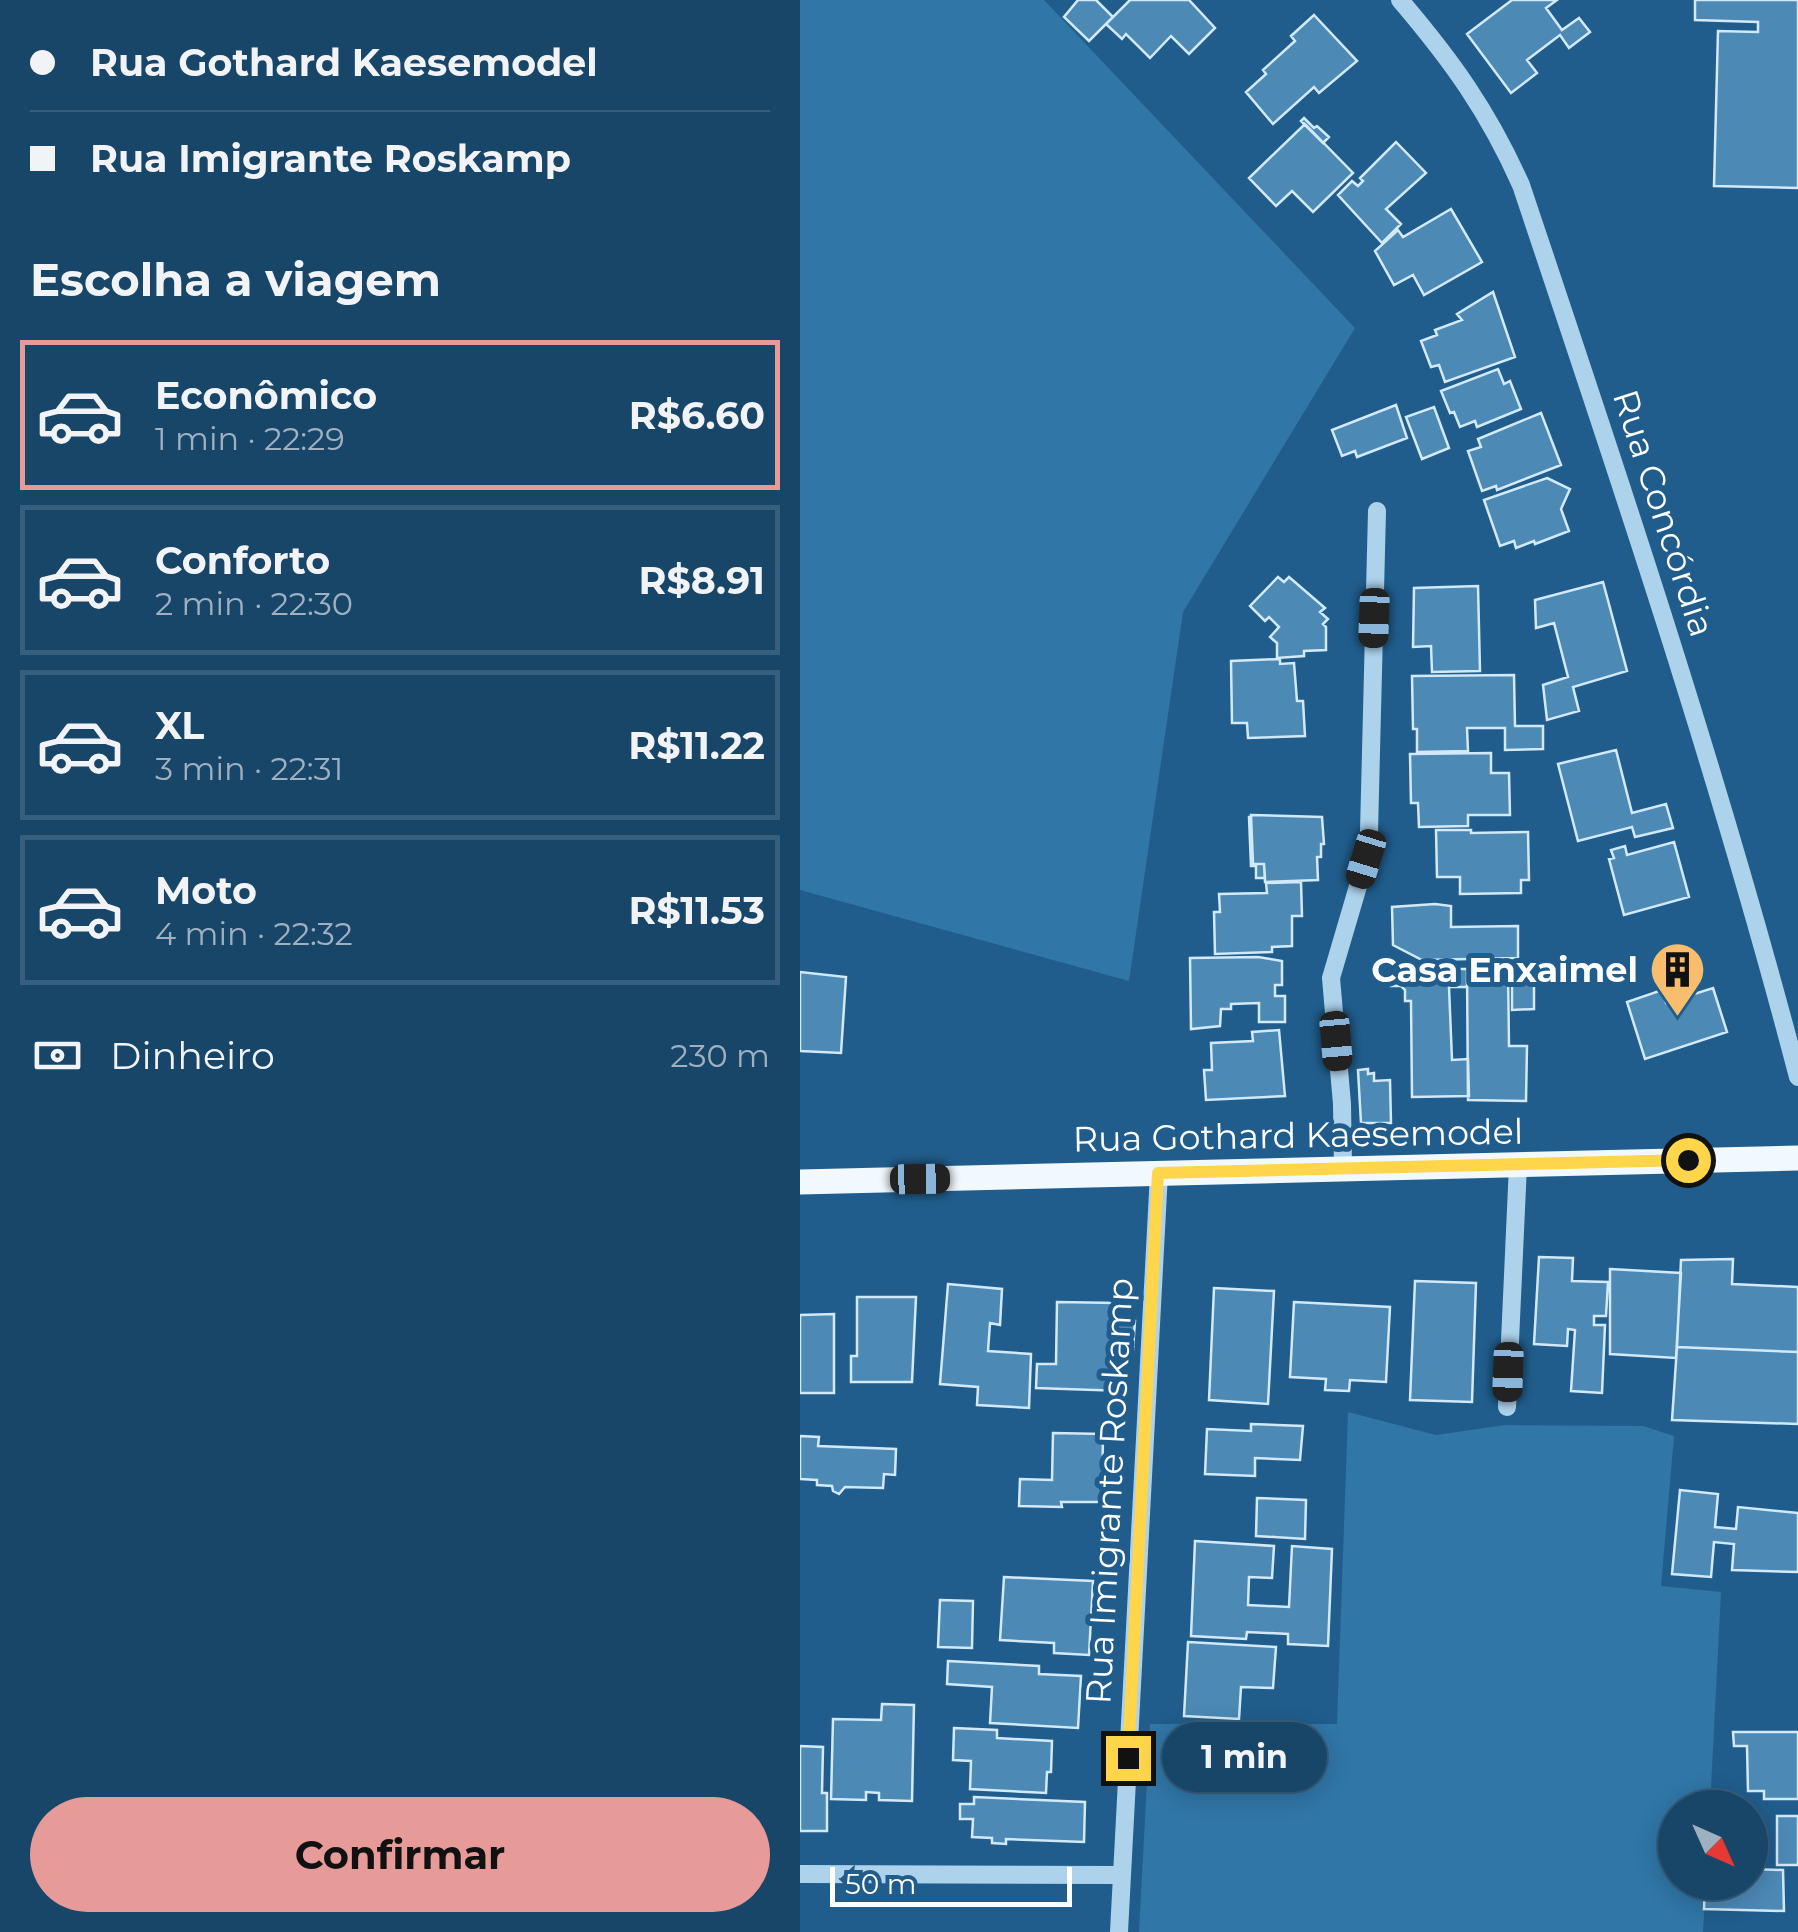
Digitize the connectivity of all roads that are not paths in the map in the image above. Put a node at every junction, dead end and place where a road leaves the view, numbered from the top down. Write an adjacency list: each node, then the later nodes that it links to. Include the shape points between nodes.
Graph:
1 (1400, 0): 3 (street, Rua Concórdia, via 1472,90 1521,184 1649,565)
2 (1377, 511): 6 (street, via 1369,832 1331,978)
3 (1798, 1077)
4 (1798, 1158): 5 (main road, Rua Gothard Kaesemodel)
5 (1518, 1165): 6 (main road, Rua Gothard Kaesemodel); 9 (street)
6 (1343, 1169): 7 (main road, Rua Gothard Kaesemodel)
7 (1158, 1173): 8 (main road, Rua Gothard Kaesemodel); 11 (street, Rua Imigrante Roskamp)
8 (800, 1182)
9 (1507, 1407)
10 (800, 1874): 11 (street)
11 (1122, 1875): 12 (street, Rua Imigrante Roskamp)
12 (1118, 1932)

